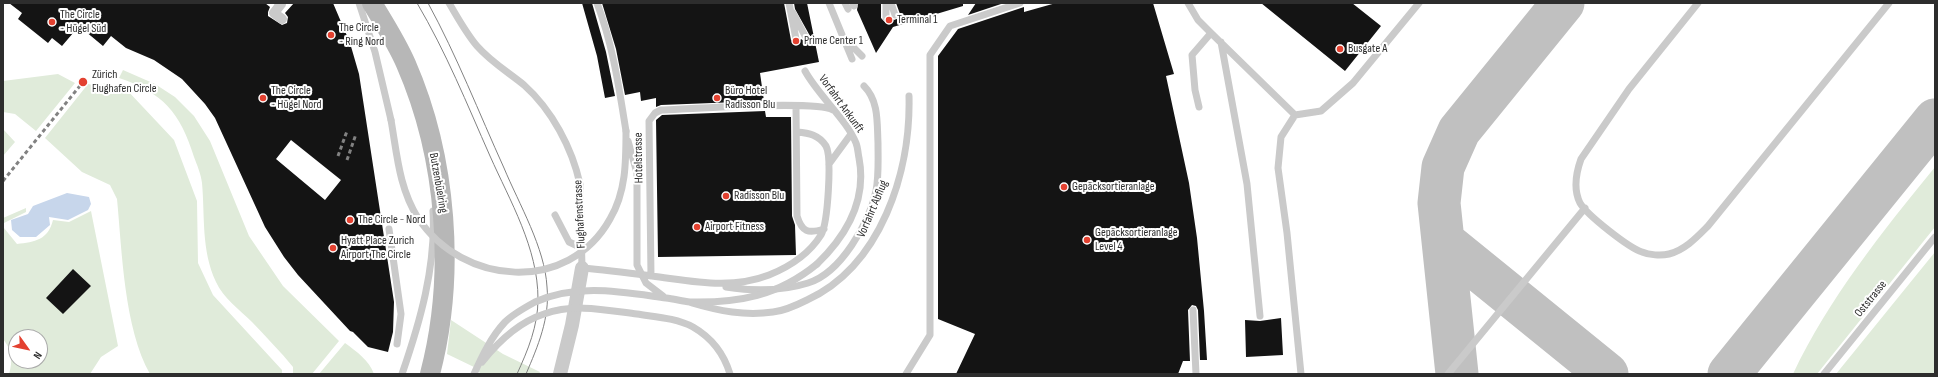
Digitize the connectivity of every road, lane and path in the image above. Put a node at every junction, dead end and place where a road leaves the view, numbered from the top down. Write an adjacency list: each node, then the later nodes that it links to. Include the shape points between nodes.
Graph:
1 (279, 3): 17 (street, via 281,4 274,13)
2 (359, 3): 33 (lane, bridge, via 391,120 402,186 419,219 440,243 459,256 485,268 529,272 559,265 577,255 596,239 610,220 620,198 625,172)
3 (372, 3): 32 (main road, Butzenbüelring, via 406,64)
4 (449, 3): 44 (lane, Flughafenstrasse, via 477,46 525,86 543,106 557,128 577,171 580,184)
5 (598, 3): 33 (lane, via 621,95)
6 (829, 3): 21 (lane)
7 (886, 3): 16 (lane)
8 (891, 3): 15 (lane)
9 (1020, 3): 59 (lane, via 950,26 930,55 930,335)
10 (1188, 3): 18 (lane, via 1198,20)
11 (1419, 3): 31 (lane, via 1353,83 1321,111)
12 (1698, 3): 39 (lane, via 1629,89 1582,159 1575,181)
13 (1889, 3): 39 (lane, via 1708,226 1683,248 1668,254 1642,252 1630,247)
14 (789, 4): 19 (lane); 20 (lane)
15 (895, 15)
16 (886, 18)
17 (282, 19)
18 (1211, 33): 22 (lane); 29 (lane, via 1192,55)
19 (805, 36)
20 (796, 39)
21 (845, 39): 23 (lane); 24 (lane)
22 (1221, 42): 31 (lane); 52 (lane, via 1247,184)
23 (862, 56)
24 (852, 59)
25 (805, 71): 30 (lane, Vorfahrt Ankunft)
26 (864, 86): 47 (lane, via 873,98 876,110 878,177 868,216 847,252 828,272 808,283 752,290)
27 (909, 96): 49 (lane, Vorfahrt Abflug, bridge, via 906,139 896,186 878,231 850,271 813,298 774,312 728,312)
28 (796, 106): 30 (lane, Hotelstrasse, via 824,106); 34 (lane); 46 (lane, Hotelstrasse, via 661,110 651,117)
29 (1199, 107)
30 (833, 110): 35 (lane, Vorfahrt Ankunft)
31 (1295, 115): 61 (lane, via 1281,137 1278,168)
32 (427, 127): 37 (lane); 50 (main road, Butzenbüelring, via 440,184 443,213)
33 (626, 131): 48 (lane, bridge, via 637,173 637,265 646,283)
34 (797, 132): 36 (lane, via 815,136 823,142 829,153); 42 (lane, via 798,221 806,231)
35 (851, 134): 36 (lane); 49 (lane, Vorfahrt Ankunft, bridge, via 856,144 862,175 858,200 842,235 817,264 792,282 760,296 736,301)
36 (829, 164): 42 (lane, via 828,211)
37 (432, 189)
38 (433, 202): 50 (lane, via 432,251 428,281)
39 (1584, 208): 62 (lane)
40 (555, 215): 44 (lane, via 569,242)
41 (389, 229): 53 (lane, via 401,314)
42 (824, 229): 47 (lane, via 802,256 781,269 744,282)
43 (1935, 237): 63 (lane, Oststrasse)
44 (582, 248): 45 (lane, Flughafenstrasse)
45 (582, 268): 46 (lane); 57 (street, Flughafenstrasse)
46 (651, 276): 47 (lane)
47 (708, 284)
48 (671, 299): 49 (lane, bridge); 56 (lane, bridge, via 593,290 563,293 542,299 504,322 488,344)
49 (688, 302)
50 (436, 304): 54 (main road, Butzenbüelring); 55 (lane, via 412,342)
51 (1193, 310): 60 (lane)
52 (1260, 316)
53 (397, 344)
54 (433, 364)
55 (402, 374)
56 (473, 374): 58 (lane, bridge, via 496,347 527,321 554,310 579,308 666,318 683,323 701,332 712,342 722,355)
57 (560, 374)
58 (730, 374)
59 (906, 374)
60 (1196, 374)
61 (1301, 374)
62 (1448, 374)
63 (1824, 374)

